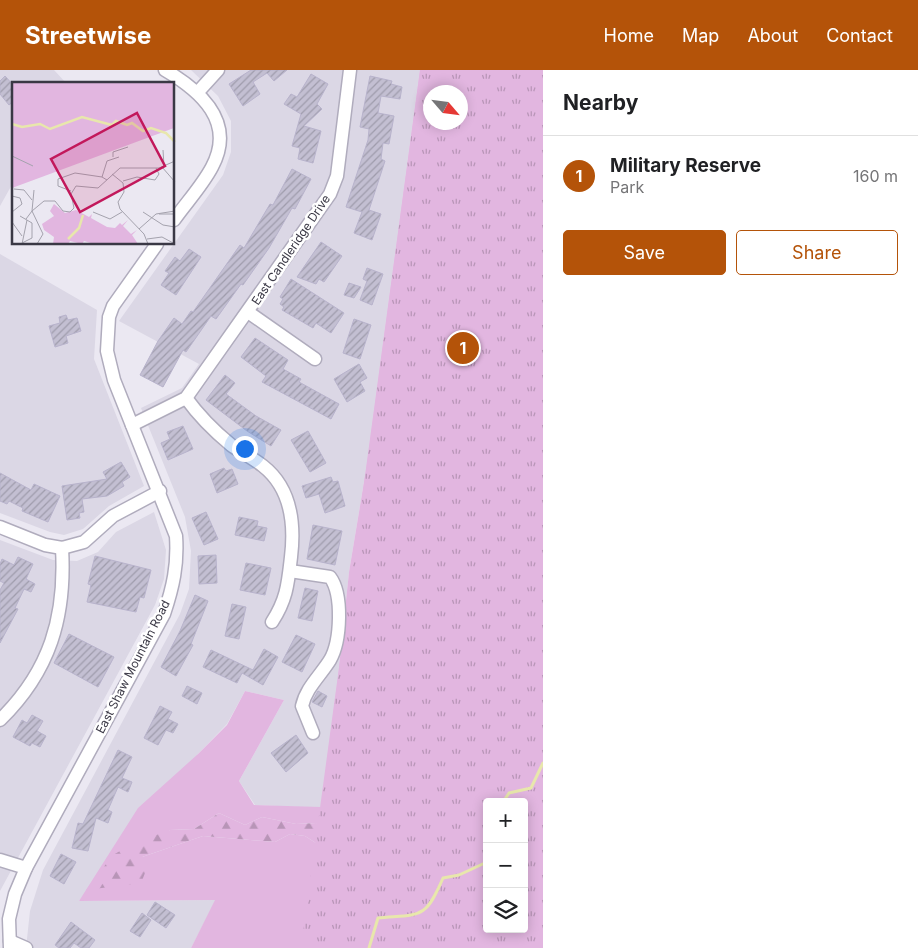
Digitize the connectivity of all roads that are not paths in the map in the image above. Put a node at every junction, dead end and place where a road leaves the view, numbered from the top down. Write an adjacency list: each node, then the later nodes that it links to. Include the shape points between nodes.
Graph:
1 (165, 70): 4 (street)
2 (218, 70): 4 (street)
3 (350, 70): 7 (street, East Candleridge Drive, via 337,176 330,194)
4 (198, 92): 5 (street, via 210,106 219,125 219,148 212,167)
5 (175, 219)
6 (156, 245): 10 (street, East Shaw Mountain Road, via 112,306 108,317 107,350 114,380)
7 (248, 312): 8 (street, East Candleridge Drive); 9 (street, East Candleridge Drive)
8 (315, 359)
9 (186, 398): 10 (street, East Candleridge Drive); 14 (street, via 199,416 264,467 283,491 294,527)
10 (132, 425): 11 (street, East Shaw Mountain Road)
11 (160, 491): 13 (street, via 114,516 84,542); 19 (street, East Shaw Mountain Road, via 176,536 178,559 175,583 167,606)
12 (0, 527): 13 (street, via 45,545)
13 (62, 548): 16 (street, via 62,600 47,654 28,689)
14 (290, 571): 15 (street, via 285,600); 17 (street, via 330,577 338,592 335,649 308,690 302,706)
15 (272, 622)
16 (0, 720)
17 (313, 733)
18 (0, 860): 19 (street)
19 (26, 868): 20 (street, East Shaw Mountain Road)
20 (5, 920): 21 (street, East Shaw Mountain Road)
21 (10, 945): 22 (street)
22 (26, 948)

